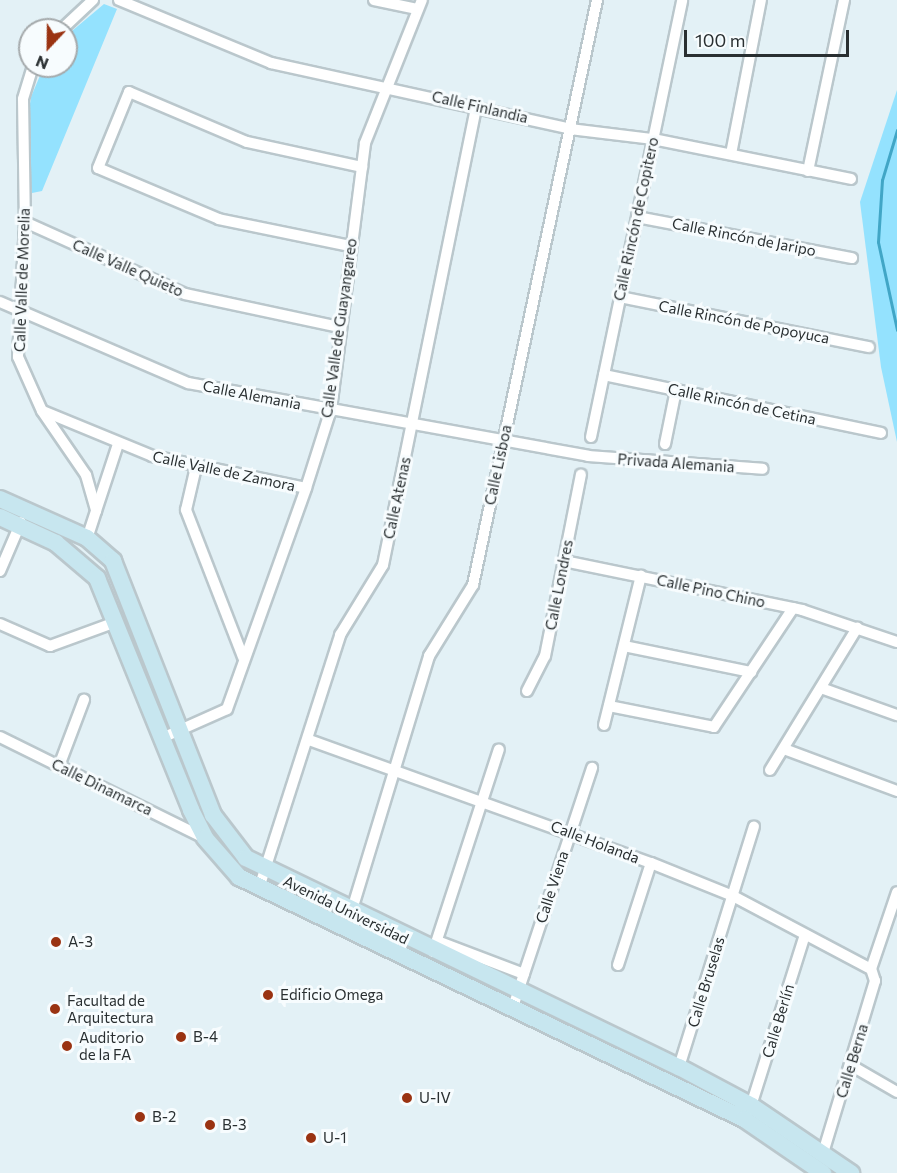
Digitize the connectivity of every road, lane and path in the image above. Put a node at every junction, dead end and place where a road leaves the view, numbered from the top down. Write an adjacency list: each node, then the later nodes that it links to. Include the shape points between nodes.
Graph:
1 (93, 0): 9 (street)
2 (118, 0): 11 (street, Calle Finlandia, via 271,63)
3 (374, 0): 8 (street)
4 (597, 0): 13 (street, Calle Lisboa)
5 (682, 0): 14 (street, Calle Rincón de Copitero)
6 (762, 0): 15 (street)
7 (844, 0): 17 (street)
8 (419, 5): 11 (street, Calle Valle de Guayangareo)
9 (74, 18)
10 (29, 78): 20 (street, Calle Valle de Morelia, via 22,99)
11 (387, 86): 12 (street, Calle Finlandia); 16 (street, Calle Valle de Guayangareo)
12 (476, 106): 13 (street, Calle Finlandia); 32 (street, Calle Atenas)
13 (570, 129): 14 (street, Calle Finlandia); 35 (street, Calle Lisboa)
14 (653, 139): 15 (street, Calle Finlandia); 19 (street, Calle Rincón de Copitero)
15 (731, 154): 17 (street, Calle Finlandia)
16 (362, 167): 21 (street, Calle Valle de Guayangareo); 21 (street, via 247,142 129,92 98,168 219,219)
17 (808, 171): 18 (street, Calle Finlandia)
18 (851, 179)
19 (637, 217): 22 (street, Calle Rincón de Jaripo); 23 (street, Calle Rincón de Copitero)
20 (25, 222): 25 (street, Calle Valle de Morelia); 26 (street, Calle Valle Quieto, via 185,294)
21 (350, 246): 26 (street, Calle Valle de Guayangareo)
22 (852, 258)
23 (620, 297): 27 (street, Calle Rincón de Popoyuca); 28 (street, Calle Rincón de Copitero)
24 (0, 302): 25 (street, Calle Alemania)
25 (19, 310): 30 (street, Calle Alemania, via 189,383); 31 (street, Calle Valle de Morelia, via 18,357)
26 (339, 327): 30 (street, Calle Valle de Guayangareo)
27 (869, 347)
28 (604, 375): 29 (street, Calle Rincón de Cetina); 34 (street, Calle Rincón de Copitero)
29 (676, 390): 33 (street, Calle Rincón de Cetina); 37 (street)
30 (331, 410): 32 (street, Calle Alemania); 42 (street, Calle Valle de Guayangareo)
31 (42, 411): 36 (street, Calle Valle de Zamora); 44 (street, Calle Valle de Morelia, via 86,475)
32 (412, 428): 35 (street, Calle Alemania); 68 (street, Calle Atenas, via 383,565 340,635)
33 (881, 433)
34 (591, 437)
35 (503, 442): 38 (street, Calle Alemania); 73 (street, Calle Lisboa, via 473,585 429,656)
36 (118, 444): 39 (street, Calle Valle de Zamora); 44 (street)
37 (665, 444)
38 (588, 456): 40 (street, Privada Alemania)
39 (196, 467): 42 (street, Calle Valle de Zamora); 57 (street, via 186,510)
40 (763, 469)
41 (581, 475): 48 (street, Calle Londres)
42 (306, 488): 57 (street, Calle Valle de Guayangareo)
43 (0, 499): 46 (street, Avenida Universidad)
44 (96, 511): 47 (street)
45 (0, 517): 46 (street, Avenida Universidad)
46 (23, 518): 47 (street, Avenida Universidad); 49 (street); 52 (street, Avenida Universidad, via 81,560 97,578)
47 (87, 538): 65 (street, Avenida Universidad, via 113,561)
48 (564, 561): 50 (street, Calle Pino Chino); 60 (street, Calle Londres, via 545,656)
49 (0, 571)
50 (641, 576): 51 (street, Calle Pino Chino); 56 (street)
51 (793, 608): 54 (street, Calle Pino Chino); 58 (street)
52 (116, 622): 53 (street, via 50,646); 67 (street, Avenida Universidad)
53 (0, 624)
54 (857, 628): 55 (street, Calle Pino Chino); 59 (street)
55 (897, 642)
56 (624, 646): 58 (street); 62 (street)
57 (243, 657): 65 (street, Calle Valle de Guayangareo, via 227,709)
58 (751, 672): 62 (street, via 714,728)
59 (821, 688): 63 (street); 70 (street)
60 (527, 691)
61 (84, 700): 71 (street)
62 (609, 706): 64 (street)
63 (897, 715)
64 (604, 725)
65 (182, 730): 67 (street, Calle Valle de Guayangareo); 81 (street, Avenida Universidad, via 228,840)
66 (0, 737): 71 (street, Calle Dinamarca)
67 (162, 738): 79 (street, Avenida Universidad)
68 (309, 740): 73 (street, Calle Holanda); 81 (street, Calle Atenas)
69 (499, 749): 76 (street)
70 (784, 749): 74 (street); 75 (street)
71 (59, 766): 79 (street, Calle Dinamarca)
72 (592, 768): 78 (street, Calle Viena)
73 (393, 769): 76 (street, Calle Holanda); 84 (street, Calle Lisboa)
74 (771, 770)
75 (897, 790)
76 (483, 800): 78 (street, Calle Holanda); 86 (street)
77 (754, 826): 83 (street, Calle Bruselas)
78 (571, 832): 80 (street, Calle Holanda); 89 (street, Calle Viena)
79 (205, 838): 81 (street, Avenida Universidad, via 239,877)
80 (651, 863): 83 (street, Calle Holanda); 87 (street)
81 (262, 880): 84 (street, Avenida Universidad); 91 (street, Avenida Universidad)
82 (897, 892): 88 (street, Calle Berna)
83 (733, 896): 85 (street, Calle Holanda); 93 (street, Calle Bruselas)
84 (351, 913): 86 (street, Avenida Universidad)
85 (805, 935): 88 (street, Calle Holanda); 95 (street, Calle Berlín)
86 (435, 947): 89 (street, Avenida Universidad); 90 (street, Avenida Universidad)
87 (618, 965)
88 (871, 969): 92 (street, Calle Berna, via 875,981)
89 (524, 974): 90 (street, Calle Viena)
90 (519, 990): 91 (street, Calle Viena); 93 (street, Avenida Universidad)
91 (513, 1007): 95 (street, Avenida Universidad)
92 (852, 1066): 94 (street); 96 (street, Calle Berna)
93 (680, 1067): 95 (street, Avenida Universidad)
94 (897, 1092)
95 (748, 1113): 96 (street, Avenida Universidad); 97 (street, Avenida Universidad)
96 (823, 1153): 98 (street, Avenida Universidad)
97 (823, 1173)
98 (851, 1173)

